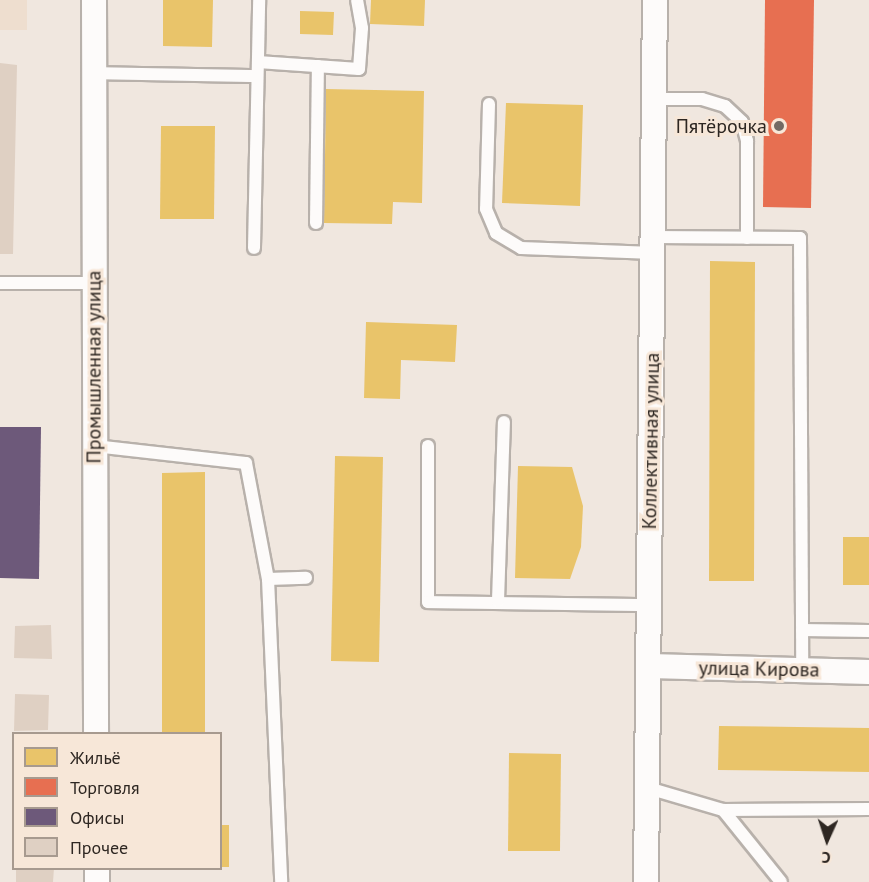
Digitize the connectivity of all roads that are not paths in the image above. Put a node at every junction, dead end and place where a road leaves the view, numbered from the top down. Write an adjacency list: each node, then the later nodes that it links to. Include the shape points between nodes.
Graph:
1 (94, 0): 7 (street, Промышленная улица)
2 (259, 0): 5 (lane)
3 (357, 0): 6 (lane, via 362,28 359,69)
4 (655, 0): 9 (street, Коллективная улица)
5 (258, 62): 6 (lane); 8 (lane)
6 (318, 66): 11 (lane)
7 (94, 73): 8 (lane); 16 (street, Промышленная улица)
8 (257, 76): 14 (lane)
9 (655, 99): 12 (lane, via 702,99 725,106 742,122 747,141); 13 (street, Коллективная улица)
10 (489, 104): 13 (lane, via 486,209 496,233 521,248)
11 (316, 223)
12 (747, 238): 13 (lane); 24 (lane, via 800,238)
13 (654, 245): 23 (street, Коллективная улица)
14 (255, 248)
15 (0, 283): 16 (lane)
16 (94, 283): 18 (street, Промышленная улица)
17 (504, 422): 22 (lane)
18 (94, 446): 21 (lane, via 246,463); 29 (street, Промышленная улица)
19 (428, 446): 22 (lane, via 428,602)
20 (306, 578): 21 (lane)
21 (268, 579): 33 (lane)
22 (498, 601): 23 (lane)
23 (649, 605): 26 (street, Коллективная улица)
24 (802, 630): 25 (lane); 27 (lane)
25 (869, 631)
26 (650, 666): 27 (street, улица Кирова); 30 (street, Коллективная улица)
27 (802, 670): 28 (street, улица Кирова)
28 (869, 672)
29 (96, 732)
30 (648, 788): 32 (lane); 34 (street, Коллективная улица)
31 (869, 809): 32 (lane)
32 (723, 810): 35 (lane)
33 (281, 882)
34 (646, 882)
35 (781, 882)

